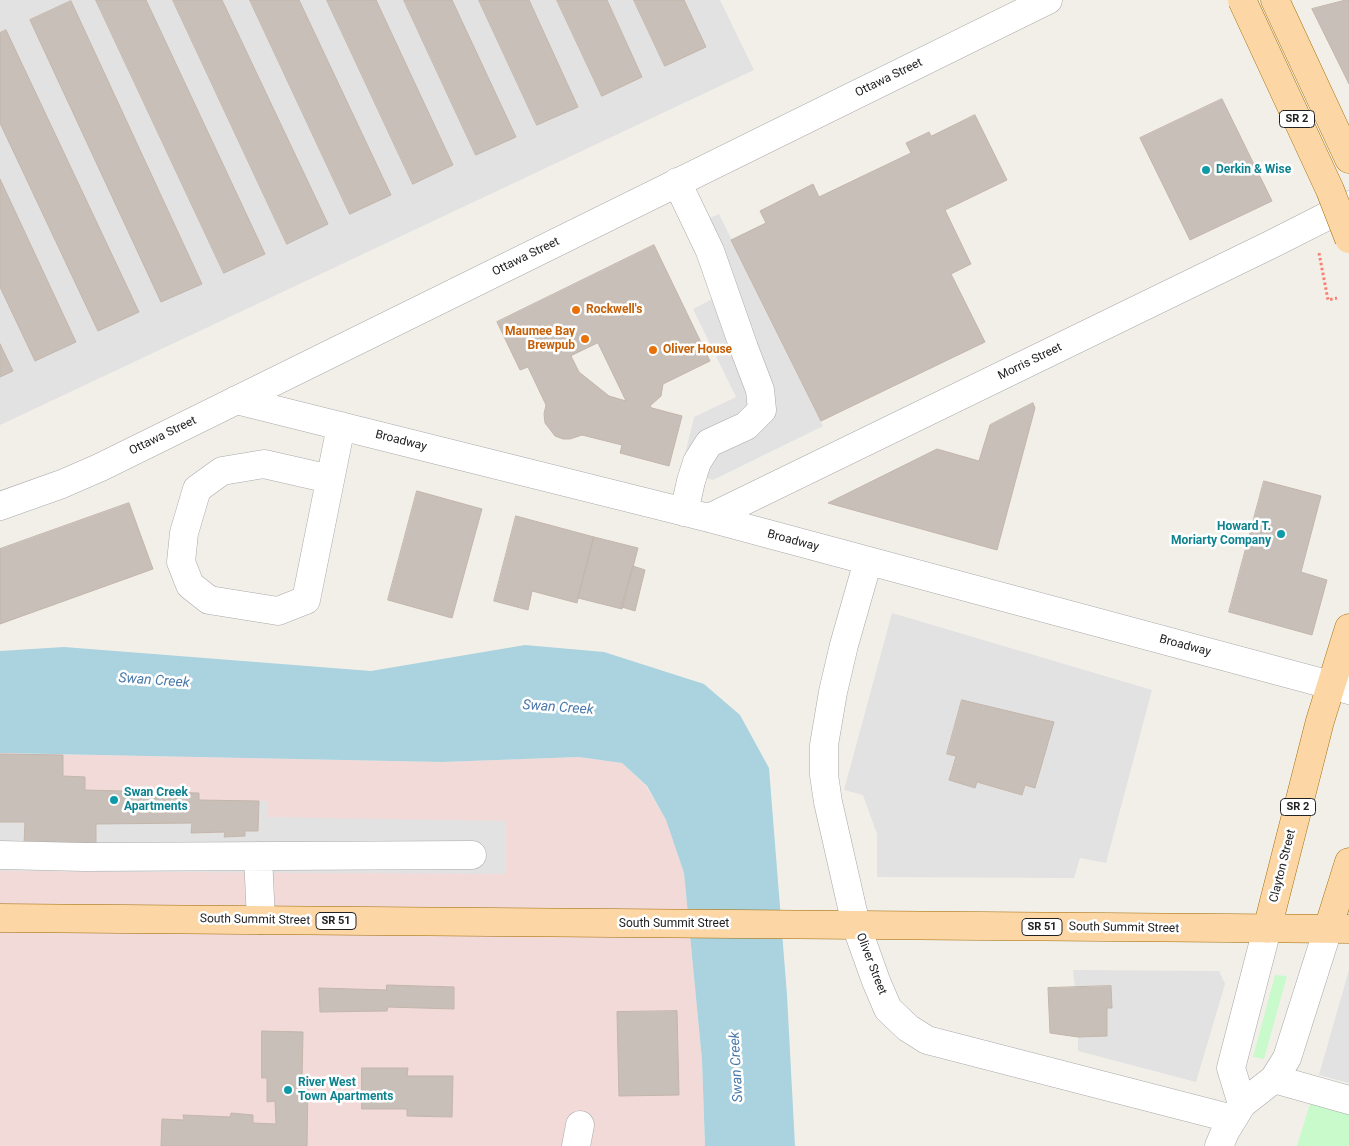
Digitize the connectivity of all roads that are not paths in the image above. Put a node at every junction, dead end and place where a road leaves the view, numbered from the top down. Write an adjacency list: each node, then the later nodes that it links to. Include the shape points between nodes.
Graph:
1 (1048, 0): 5 (street, Ottawa Street)
2 (1242, 0): 7 (main road, SR 2, bridge, via 1330,190)
3 (1275, 0): 4 (main road, SR 2)
4 (1349, 159)
5 (677, 182): 8 (street, Ottawa Street); 12 (street, via 710,251 760,390 762,410 746,426 709,443 697,462 691,481)
6 (1349, 205): 12 (street, Morris Street)
7 (1349, 239)
8 (236, 400): 9 (street, Broadway); 11 (street, Ottawa Street, via 101,467)
9 (341, 426): 10 (street); 12 (street, Broadway)
10 (330, 479): 10 (street, via 306,600 278,611 209,600 190,585 181,562 184,533 197,489 222,471 264,464)
11 (0, 506)
12 (697, 515): 13 (street, Broadway)
13 (868, 560): 15 (street, Broadway); 22 (street, Oliver Street, via 842,654 824,745 828,802)
14 (1349, 628): 15 (main road, Clayton Street / SR 2)
15 (1340, 688): 23 (main road, Clayton Street / SR 2, via 1320,722)
16 (0, 855): 18 (street)
17 (472, 855): 18 (street)
18 (258, 856): 21 (street)
19 (1349, 862): 24 (main road)
20 (0, 918): 21 (main road, South Summit Street / SR 51)
21 (261, 920): 22 (main road, South Summit Street / SR 51)
22 (856, 925): 23 (main road, South Summit Street / SR 51); 27 (street, Oliver Street, via 888,1009 927,1040)
23 (1267, 929): 24 (main road, South Summit Street); 27 (street, Clayton Street, via 1231,1068)
24 (1338, 929): 25 (street, via 1287,1058)
25 (1274, 1079): 26 (street); 27 (street)
26 (1349, 1100)
27 (1238, 1111): 28 (street)
28 (1219, 1146)

